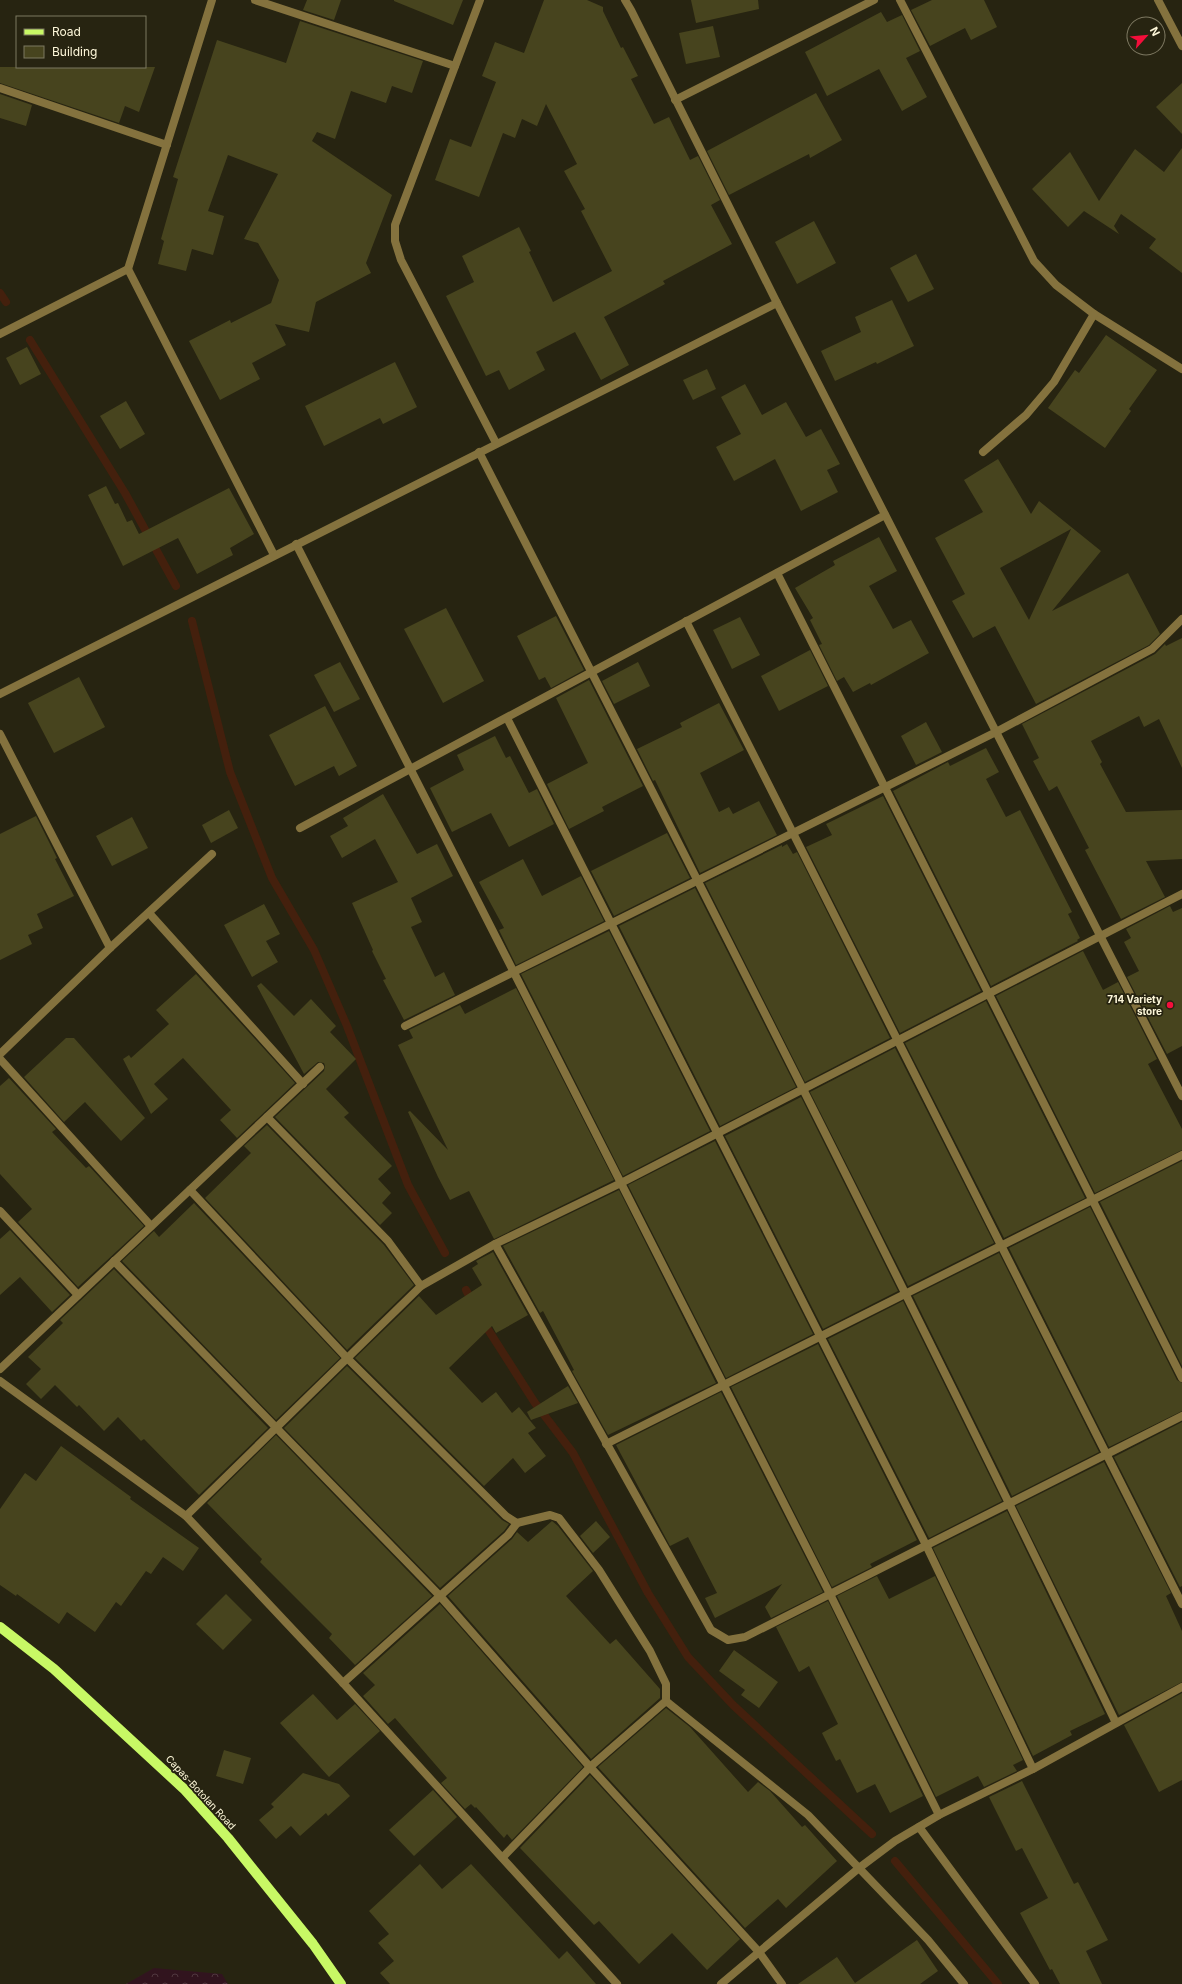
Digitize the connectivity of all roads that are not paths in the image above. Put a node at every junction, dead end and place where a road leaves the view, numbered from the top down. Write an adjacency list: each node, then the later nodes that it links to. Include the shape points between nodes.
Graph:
1 (212, 0): 12 (street)
2 (255, 0): 9 (street)
3 (480, 0): 9 (street)
4 (625, 0): 11 (street)
5 (874, 0): 11 (street)
6 (900, 0): 15 (street, via 1034,261 1056,285)
7 (1158, 0): 8 (street)
8 (1182, 46)
9 (455, 66): 18 (street, via 395,225 395,241 401,260)
10 (0, 88): 12 (street)
11 (676, 100): 14 (street)
12 (167, 145): 13 (street)
13 (128, 269): 16 (street); 23 (street)
14 (777, 302): 18 (street); 21 (street)
15 (1094, 314): 17 (street); 20 (street, via 1054,382 1026,414)
16 (0, 334)
17 (1182, 369)
18 (496, 443): 19 (street)
19 (479, 452): 22 (street); 27 (street)
20 (983, 452)
21 (885, 515): 24 (street); 30 (street)
22 (296, 544): 23 (street); 32 (street)
23 (274, 555): 28 (street)
24 (777, 573): 26 (street); 33 (street)
25 (1182, 619): 30 (street, via 1152,649)
26 (686, 621): 27 (street); 35 (street)
27 (592, 672): 29 (street); 37 (street)
28 (0, 694)
29 (507, 718): 32 (street); 40 (street)
30 (996, 732): 33 (street); 41 (street)
31 (0, 734): 42 (street)
32 (410, 769): 34 (street); 43 (street)
33 (884, 787): 35 (street); 44 (street)
34 (300, 828)
35 (793, 833): 37 (street); 46 (street)
36 (212, 854): 39 (street)
37 (697, 880): 40 (street); 51 (street)
38 (1182, 894): 41 (street)
39 (149, 913): 42 (street); 50 (street)
40 (611, 923): 43 (street); 54 (street)
41 (1100, 935): 44 (street); 52 (street)
42 (110, 948): 47 (street)
43 (514, 972): 45 (street); 56 (street)
44 (988, 993): 46 (street); 58 (street)
45 (405, 1026)
46 (898, 1040): 51 (street); 62 (street)
47 (0, 1054)
48 (0, 1059): 60 (street)
49 (320, 1067): 50 (street)
50 (303, 1084): 53 (street)
51 (802, 1089): 54 (street); 65 (street)
52 (1182, 1096)
53 (267, 1117): 57 (street); 64 (street, via 388,1241)
54 (717, 1133): 56 (street); 67 (street)
55 (1182, 1155): 58 (street)
56 (621, 1182): 61 (street); 72 (street)
57 (190, 1190): 60 (street); 68 (street)
58 (1093, 1200): 62 (street); 70 (street)
59 (0, 1211): 66 (street)
60 (151, 1226): 63 (street)
61 (496, 1244): 64 (street); 75 (street)
62 (1002, 1246): 65 (street); 76 (street)
63 (114, 1262): 66 (street); 74 (street)
64 (421, 1286): 68 (street)
65 (905, 1294): 67 (street); 77 (street)
66 (78, 1295): 69 (street)
67 (820, 1337): 72 (street); 80 (street)
68 (348, 1358): 74 (street); 79 (street, via 506,1516)
69 (0, 1369)
70 (1182, 1378)
71 (0, 1381): 78 (street)
72 (724, 1385): 75 (street); 81 (street)
73 (1182, 1416): 76 (street)
74 (276, 1428): 78 (street); 82 (street)
75 (606, 1444): 81 (street, via 711,1630 728,1640 745,1637)
76 (1106, 1454): 77 (street); 83 (street)
77 (1010, 1503): 80 (street); 88 (street)
78 (186, 1516): 85 (street)
79 (517, 1523): 82 (street, via 508,1535); 87 (street, via 550,1516 559,1518 599,1570 650,1651 666,1684)
80 (926, 1546): 81 (street); 90 (street)
81 (830, 1594): 91 (street)
82 (440, 1596): 85 (street); 89 (street)
83 (1182, 1604)
84 (0, 1627): 96 (main road, Capas-Botolan Road, via 54,1669 184,1789 258,1875)
85 (343, 1683): 93 (street)
86 (1182, 1687): 88 (street)
87 (666, 1701): 89 (street); 94 (street, via 808,1815)
88 (1116, 1723): 90 (street)
89 (590, 1767): 93 (street); 95 (street)
90 (1033, 1768): 91 (street)
91 (939, 1815): 92 (street)
92 (919, 1827): 94 (street); 101 (street)
93 (503, 1857): 97 (street)
94 (859, 1868): 95 (street); 100 (street, via 928,1940)
95 (759, 1952): 98 (street); 99 (street)
96 (341, 1984)
97 (617, 1984)
98 (721, 1984)
99 (782, 1984)
100 (964, 1984)
101 (1035, 1984)

